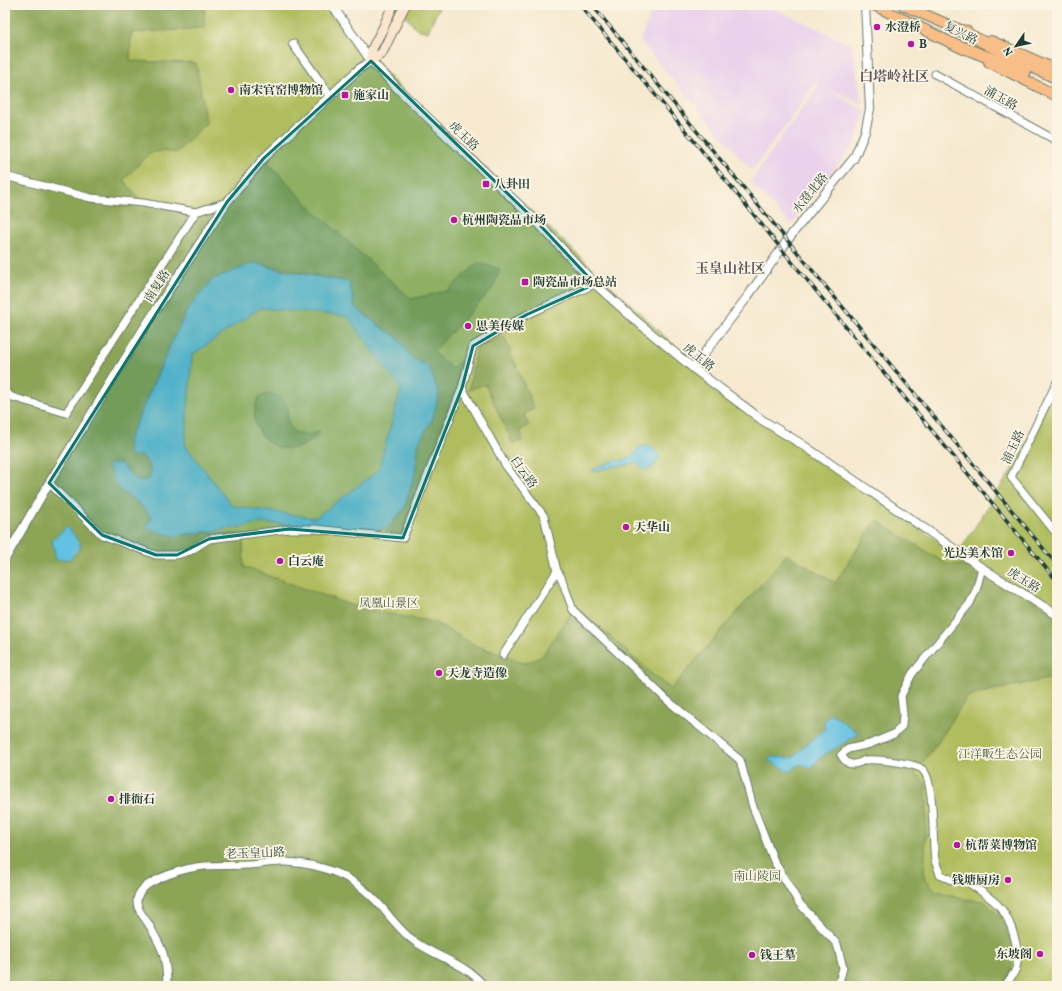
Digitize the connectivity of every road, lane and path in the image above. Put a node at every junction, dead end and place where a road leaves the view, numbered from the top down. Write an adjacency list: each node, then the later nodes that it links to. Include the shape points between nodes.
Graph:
1 (332, 5): 10 (street, 虎玉路)
2 (393, 5): 10 (main road, via 372,49)
3 (405, 5): 10 (main road, 南复路, via 382,53)
4 (865, 5): 22 (street, 水澄北路, via 870,108 865,132 854,158 792,234)
5 (874, 5): 9 (main road, 复兴路)
6 (903, 5): 7 (main road, 复兴路)
7 (960, 30): 11 (main road, 复兴路, via 971,32); 13 (highway)
8 (293, 44): 15 (street)
9 (957, 45): 14 (highway, via 1014,66); 16 (main road, 复兴路)
10 (372, 61): 15 (street, 南复路, via 359,69); 21 (street, 虎玉路, via 398,90 538,223)
11 (1057, 70)
12 (935, 74): 17 (street, 浦玉路)
13 (1057, 78)
14 (1057, 86)
15 (330, 96): 19 (street, 南复路, via 264,158)
16 (1057, 96)
17 (1057, 141)
18 (5, 176): 20 (street, via 91,198)
19 (227, 202): 20 (street); 26 (street, 南复路, via 142,331)
20 (196, 212): 25 (street, via 66,413 12,397)
21 (595, 284): 22 (street, 虎玉路); 24 (street, via 526,315 473,346)
22 (693, 368): 29 (street, 虎玉路, via 762,420)
23 (1057, 382): 27 (street, 浦玉路, via 1011,477)
24 (462, 388): 26 (street, via 403,538 315,529 289,529 209,539 190,551 177,555 156,555 102,535); 30 (street, 白云路, via 506,466 544,516)
25 (5, 392)
26 (49, 484): 28 (street, 南复路)
27 (1057, 534)
28 (5, 559)
29 (982, 568): 31 (street, 虎玉路); 36 (street, via 970,603 912,674 901,696 902,726 894,734 870,744 848,749 841,755 846,762 852,764 865,760 896,762 923,770 931,798 936,860 940,875 954,881 964,879 984,893 999,906 1014,936 1018,957 1016,970)
30 (557, 571): 32 (street); 35 (street, 白云路, via 573,610 667,700 740,760 753,807 774,861 799,902 837,944 843,968)
31 (1057, 615)
32 (503, 655)
33 (167, 986): 34 (street, 老玉皇山路, via 168,975 163,953 139,910 137,898 140,892 166,876 204,866 271,862 313,865 349,879 369,894 415,942 464,967)
34 (484, 986)
35 (838, 986)
36 (1005, 986)

